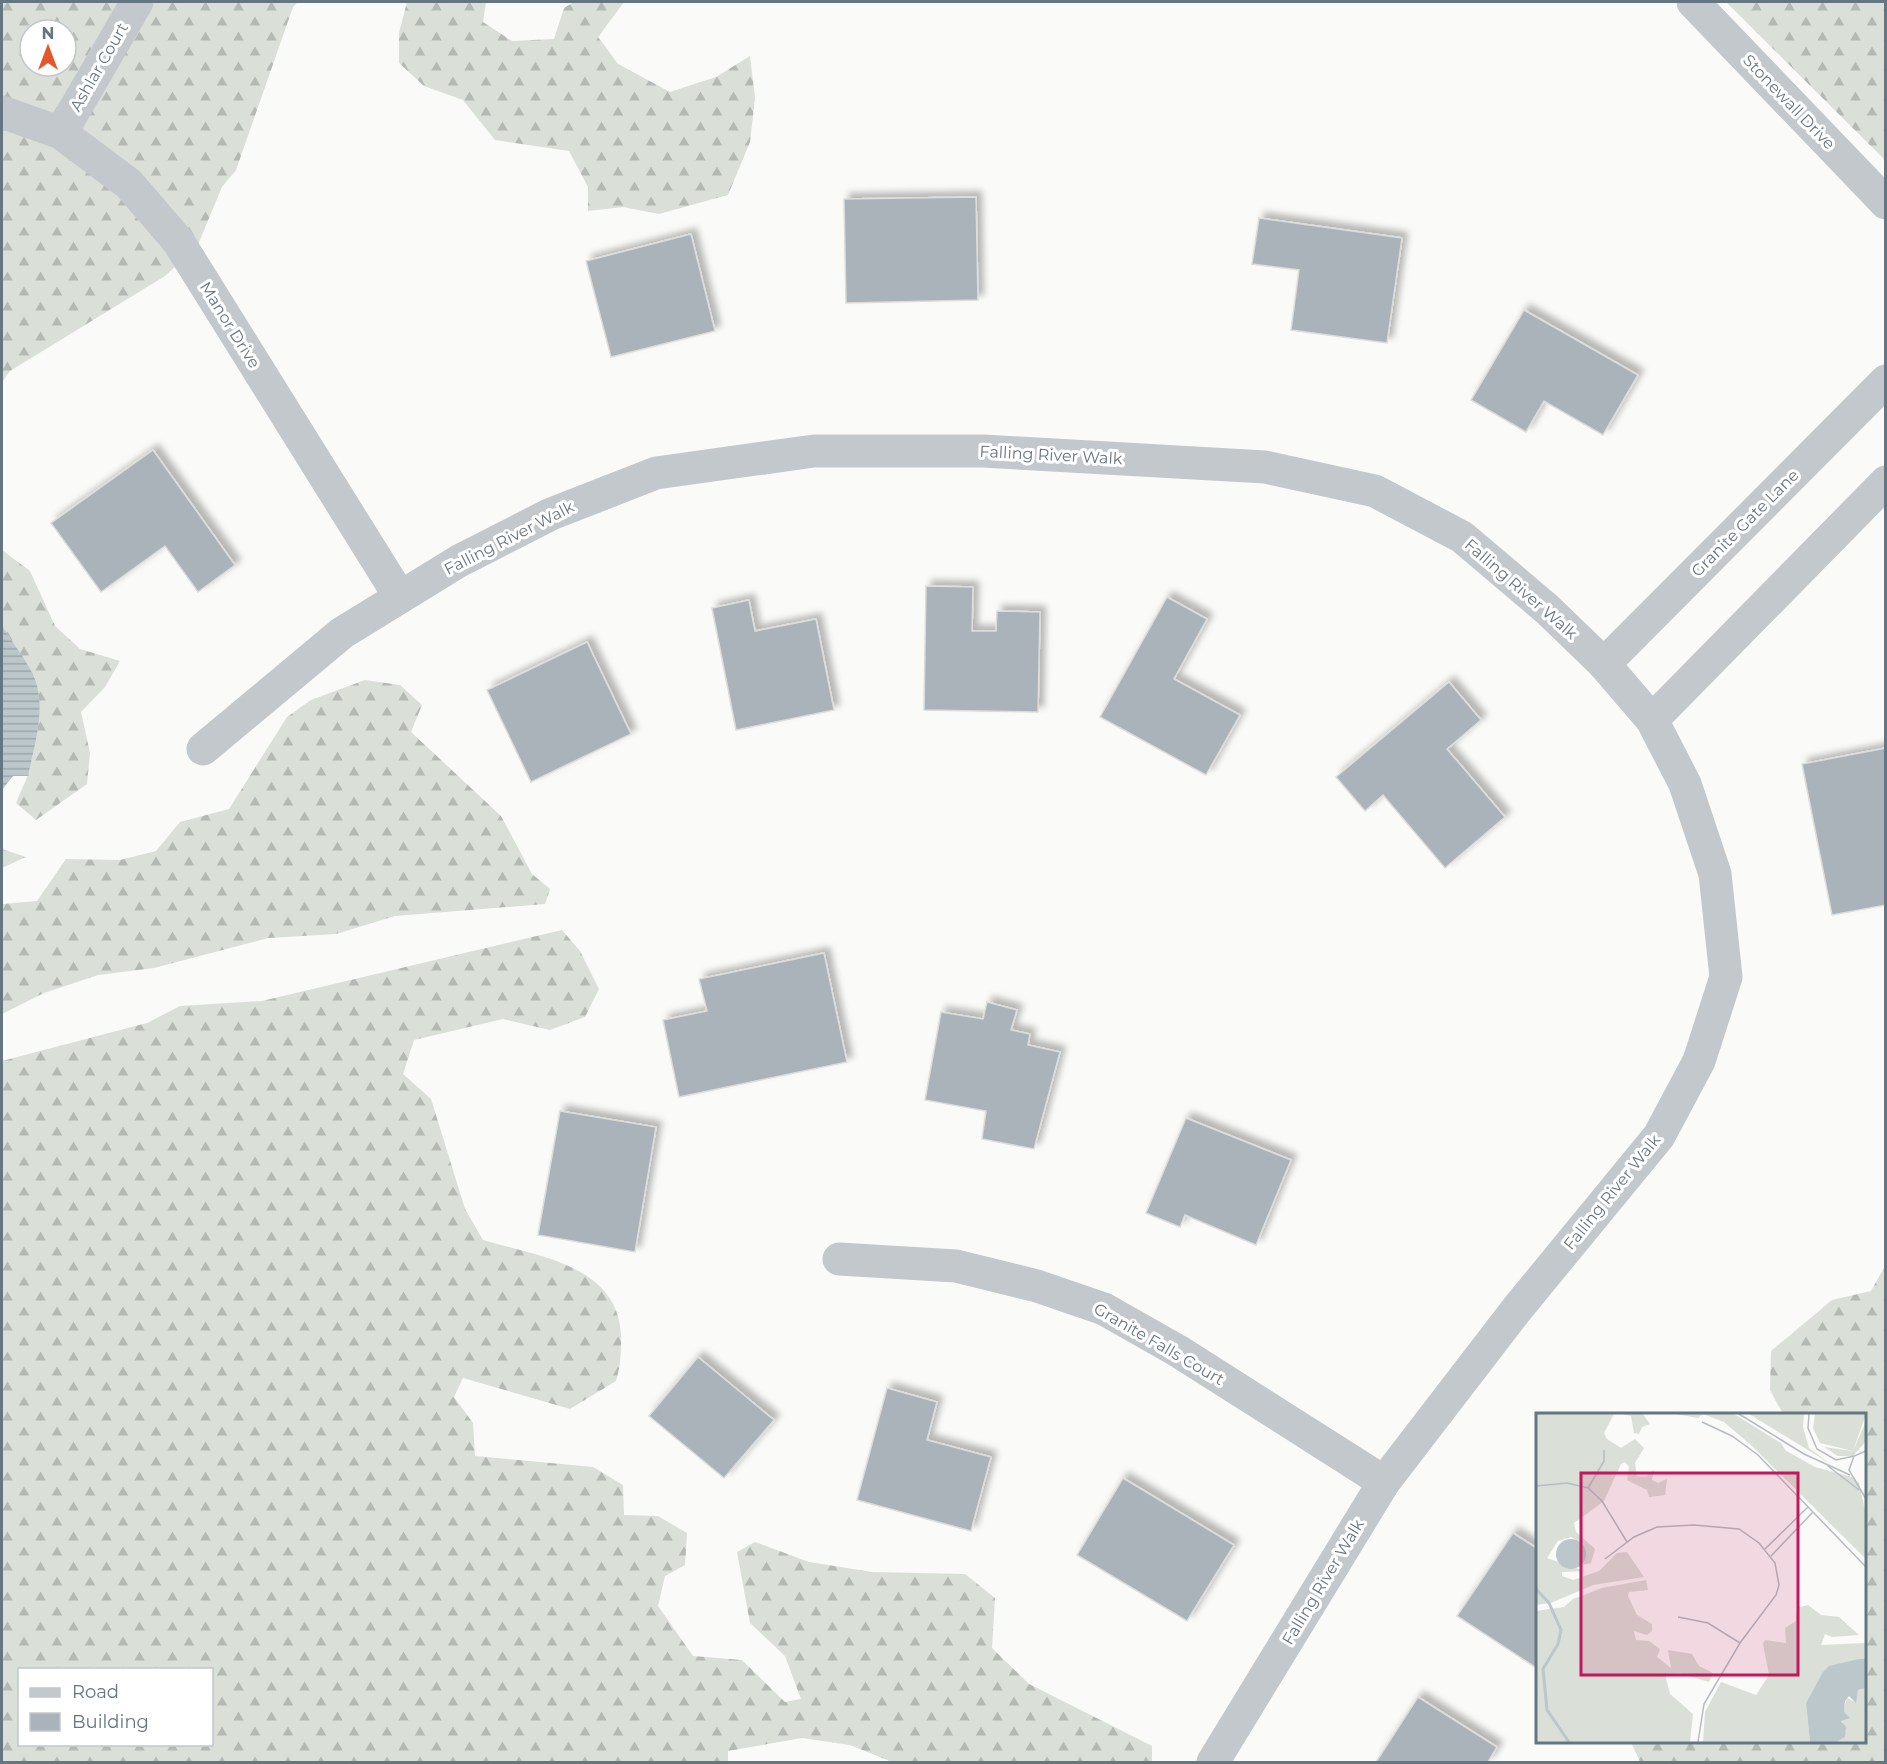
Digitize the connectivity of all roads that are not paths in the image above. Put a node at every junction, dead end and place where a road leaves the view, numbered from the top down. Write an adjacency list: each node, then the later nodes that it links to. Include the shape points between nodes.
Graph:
1 (137, 2): 4 (street, Ashlar Court)
2 (1693, 2): 5 (street, Stonewall Drive)
3 (2, 112): 4 (street, Manor Drive)
4 (61, 133): 8 (street, Manor Drive, via 129,184 178,241)
5 (1886, 202)
6 (1886, 381): 9 (street, Granite Gate Lane)
7 (1886, 482): 10 (street)
8 (400, 597): 9 (street, Falling River Walk, via 459,561 551,514 656,473 813,451 983,451 1265,467 1375,492 1462,537); 11 (street, Falling River Walk, via 342,633)
9 (1604, 664): 10 (street, Falling River Walk)
10 (1652, 720): 13 (street, Falling River Walk, via 1685,784 1715,874 1726,977 1699,1061 1659,1136 1517,1309)
11 (203, 749)
12 (839, 1259): 13 (street, Granite Falls Court, via 956,1266 1037,1286 1104,1309 1178,1351)
13 (1384, 1482): 14 (street, Falling River Walk)
14 (1214, 1762)

